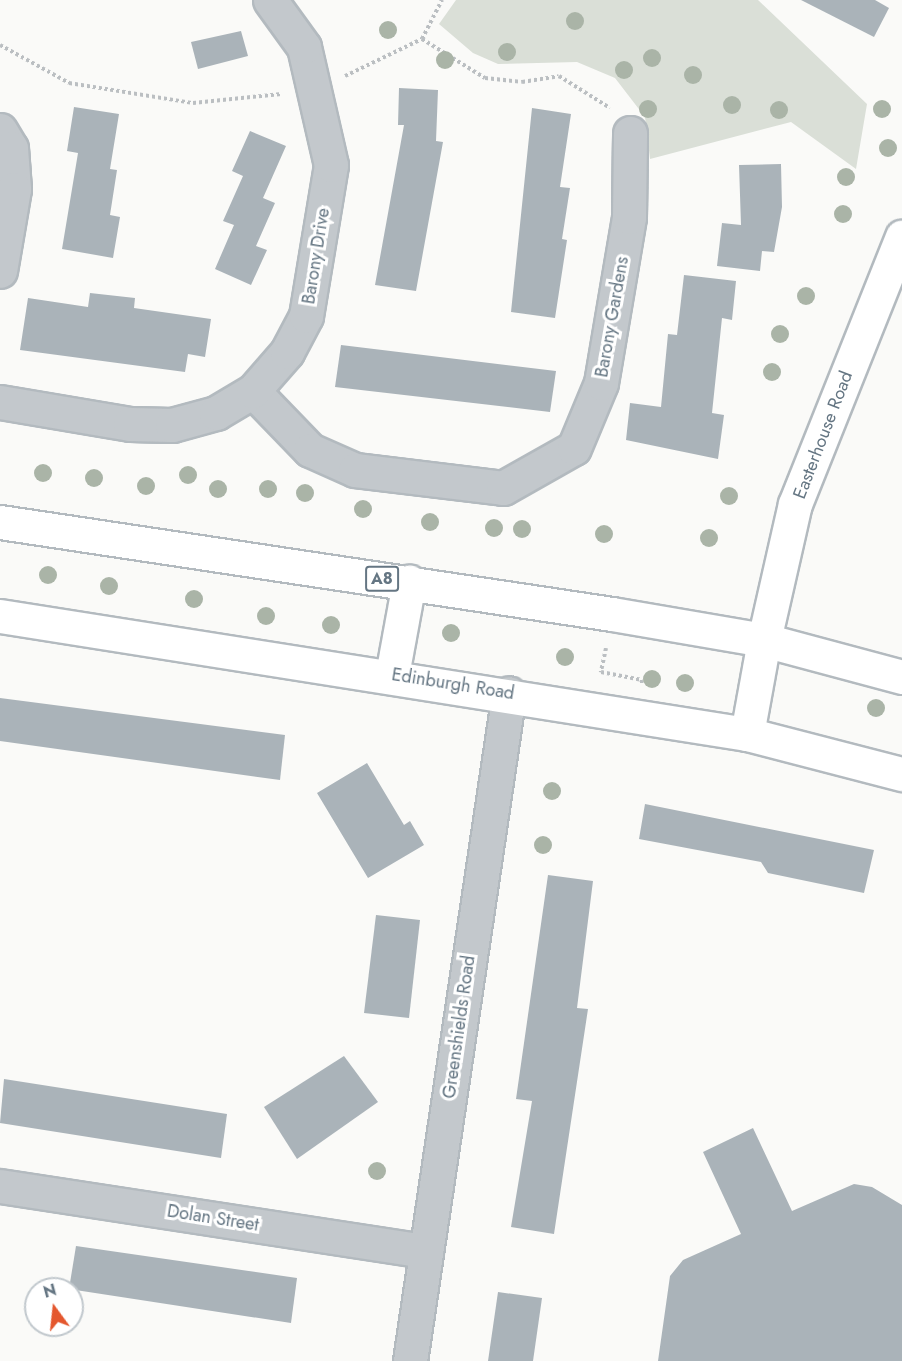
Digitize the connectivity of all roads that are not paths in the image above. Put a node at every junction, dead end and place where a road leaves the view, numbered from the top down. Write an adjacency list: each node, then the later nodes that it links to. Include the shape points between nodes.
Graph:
1 (270, 0): 6 (street, Barony Drive, via 304,47 331,165 306,316 287,352)
2 (0, 130): 5 (street, via 11,148 14,189)
3 (630, 133): 6 (street, Barony Gardens, via 629,217 601,383 574,448 504,488 355,470 310,450)
4 (902, 237): 11 (main road, Easterhouse Road, via 795,504)
5 (0, 271)
6 (253, 391): 7 (street, Barony Drive, via 216,412 172,425 130,424)
7 (0, 402)
8 (0, 522): 9 (main road, A8)
9 (409, 582): 11 (main road, A8); 12 (main road)
10 (0, 616): 12 (main road, Edinburgh Road)
11 (764, 640): 13 (main road, A8); 15 (main road, Easterhouse Road)
12 (392, 675): 14 (main road, Edinburgh Road)
13 (902, 676)
14 (509, 693): 15 (main road, Edinburgh Road); 18 (street, Greenshields Road)
15 (747, 734): 16 (main road, Edinburgh Road)
16 (902, 774)
17 (0, 1186): 18 (street, Dolan Street)
18 (426, 1251): 19 (street, Greenshields Road)
19 (410, 1361)

